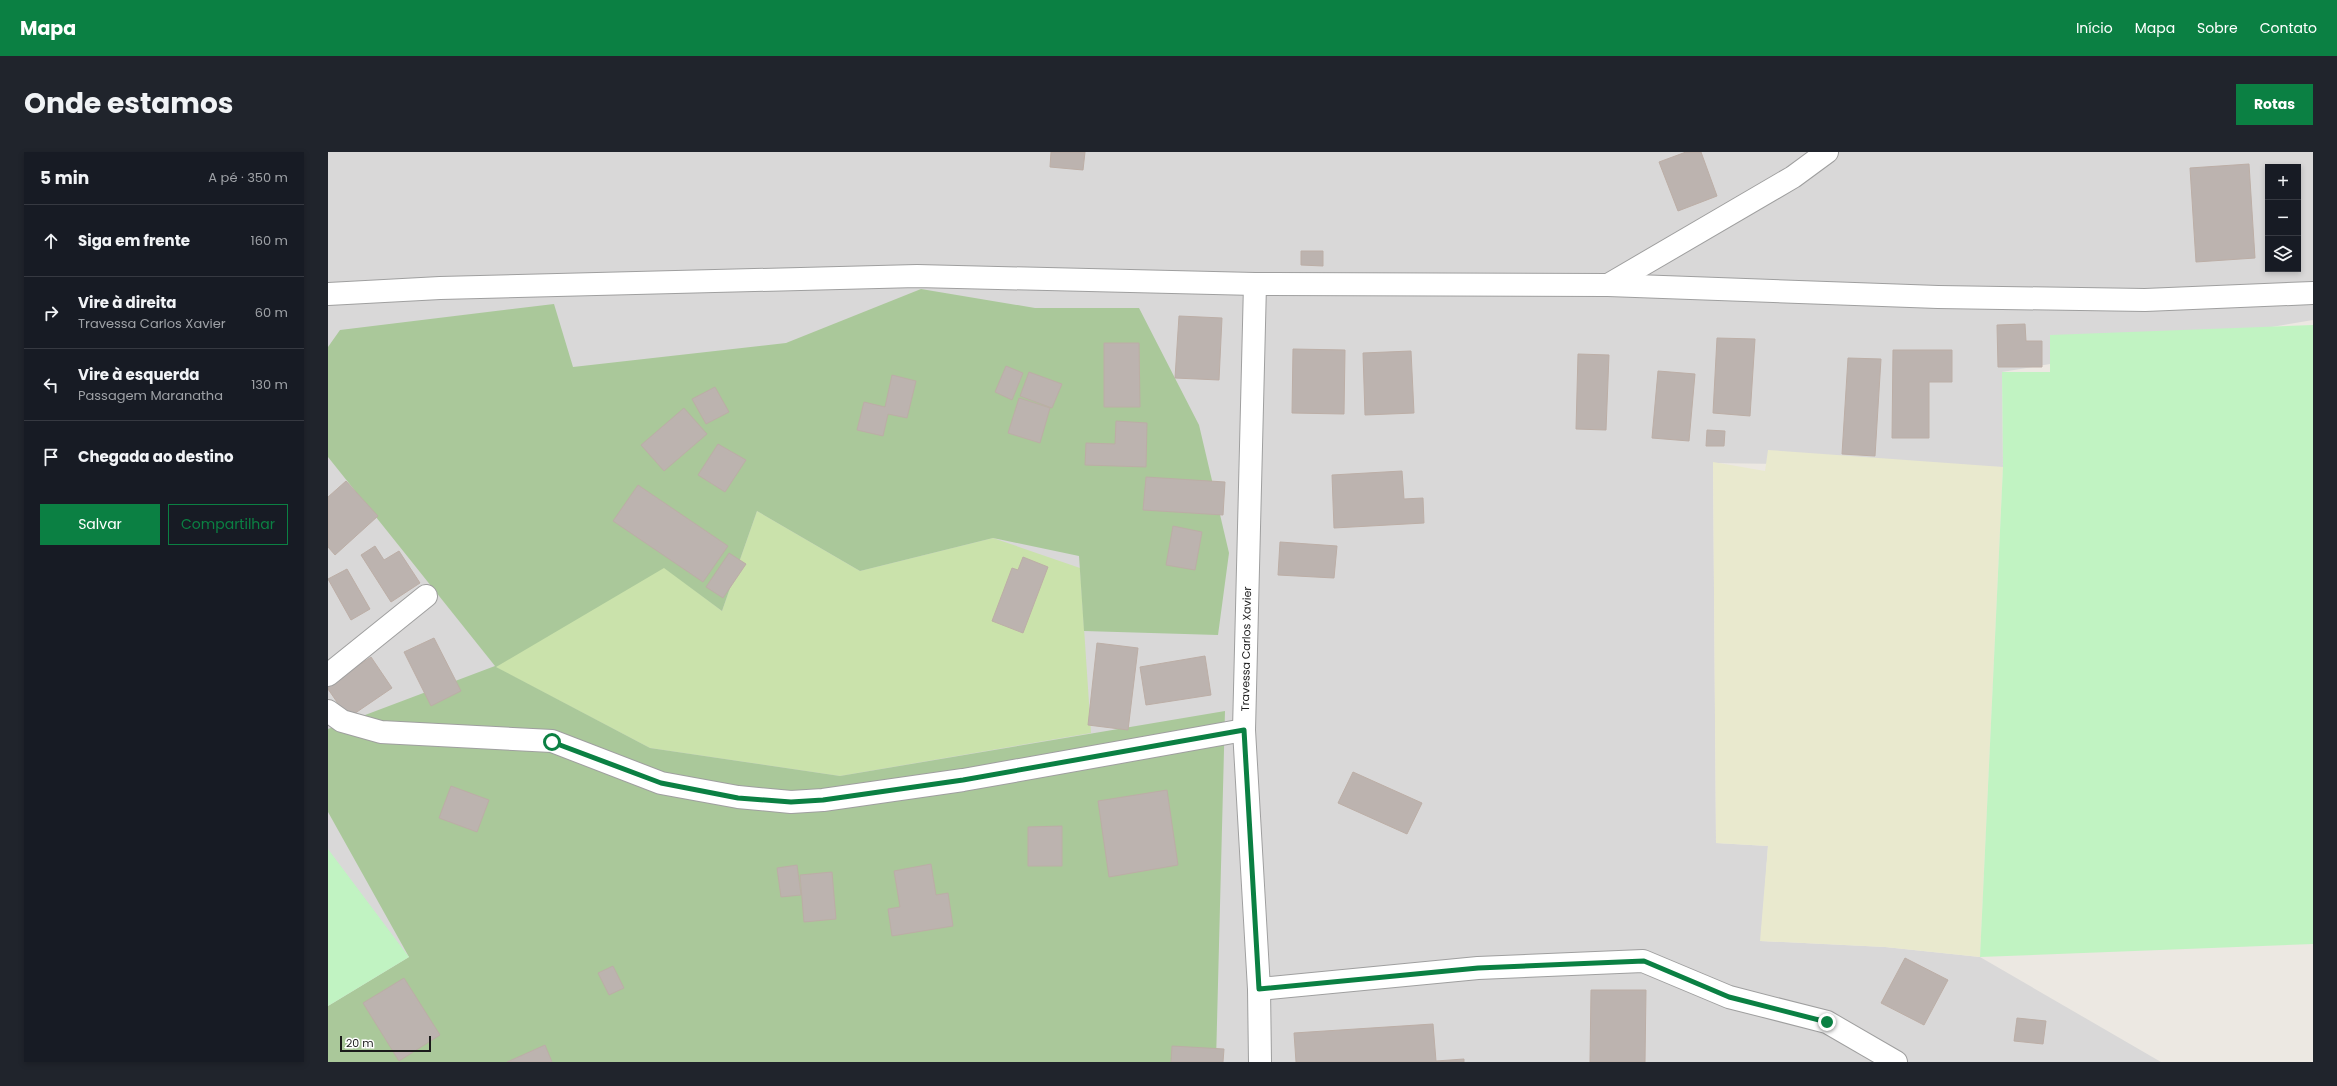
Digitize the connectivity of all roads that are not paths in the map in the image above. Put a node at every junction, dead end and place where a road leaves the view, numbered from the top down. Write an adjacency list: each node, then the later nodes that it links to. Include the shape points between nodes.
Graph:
1 (1827, 152): 3 (street, via 1793,177)
2 (1255, 284): 3 (street); 5 (street, via 917,276 440,288); 9 (street, Travessa Carlos Xavier)
3 (1608, 285): 4 (street, via 1930,296 2145,300)
4 (2313, 293)
5 (328, 294)
6 (426, 596): 7 (street)
7 (328, 675)
8 (328, 711): 9 (street, via 342,721 381,732 552,742 661,783 738,798 791,802 823,800 963,780)
9 (1244, 730): 10 (street, Travessa Carlos Xavier)
10 (1259, 989): 11 (street, Travessa Carlos Xavier); 12 (street, via 1478,968 1644,961 1729,997 1827,1022)
11 (1260, 1062)
12 (1896, 1062)

